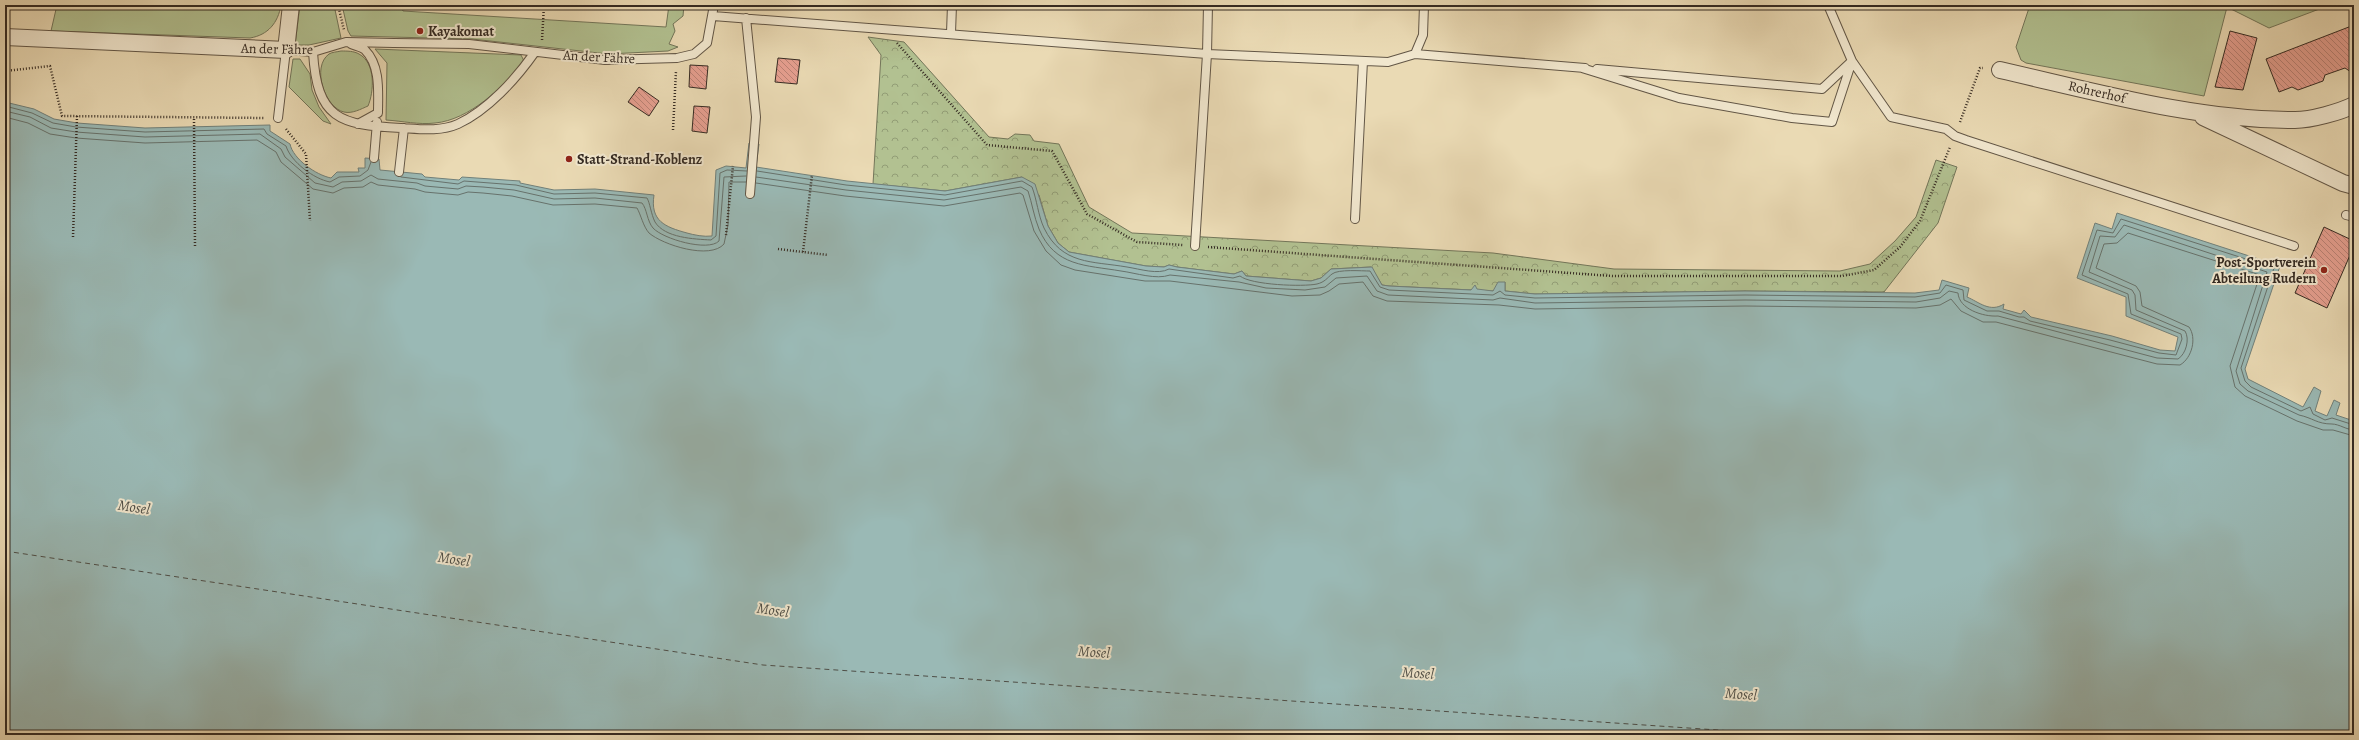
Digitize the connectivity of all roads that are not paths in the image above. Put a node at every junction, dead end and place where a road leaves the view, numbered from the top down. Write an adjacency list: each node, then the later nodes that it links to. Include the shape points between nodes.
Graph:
1 (291, 5): 12 (street)
2 (714, 5): 7 (lane, An der Fähre)
3 (952, 5): 9 (lane)
4 (1208, 5): 15 (lane)
5 (1424, 5): 16 (lane, via 1423,35)
6 (1828, 5): 18 (lane)
7 (713, 16): 8 (lane); 14 (lane, An der Fähre, via 707,43 694,54 677,58 605,60)
8 (746, 18): 9 (lane, via 890,31); 31 (lane, via 756,118)
9 (951, 33): 15 (lane)
10 (5, 37): 12 (street, An der Fähre)
11 (346, 42): 13 (lane, An der Fähre); 14 (lane, An der Fähre, via 469,44); 22 (lane, via 365,50 376,69)
12 (286, 50): 13 (lane, An der Fähre); 24 (lane)
13 (314, 52): 25 (lane, via 314,74 324,104 335,115)
14 (538, 52): 27 (lane, via 510,82 470,118 456,125 434,130)
15 (1206, 54): 17 (lane); 33 (lane)
16 (1415, 54): 17 (lane, via 1388,62); 19 (lane)
17 (1363, 61): 32 (lane)
18 (1852, 61): 19 (lane, via 1822,89); 19 (lane, via 1832,122 1792,118 1679,98); 34 (lane, via 1891,117 1946,129 1955,136)
19 (1582, 68)
20 (2000, 70): 23 (street, Rohrerhof)
21 (2354, 105): 23 (street, Rohrerhof, via 2346,110 2297,120)
22 (378, 113): 25 (lane); 26 (lane)
23 (2195, 113): 30 (street, Rohrerhof)
24 (278, 118)
25 (358, 124): 26 (lane)
26 (377, 126): 27 (lane); 28 (lane)
27 (404, 128): 29 (lane)
28 (374, 158)
29 (399, 172)
30 (2354, 186)
31 (750, 194)
32 (1355, 219)
33 (1196, 246)
34 (2294, 246)

